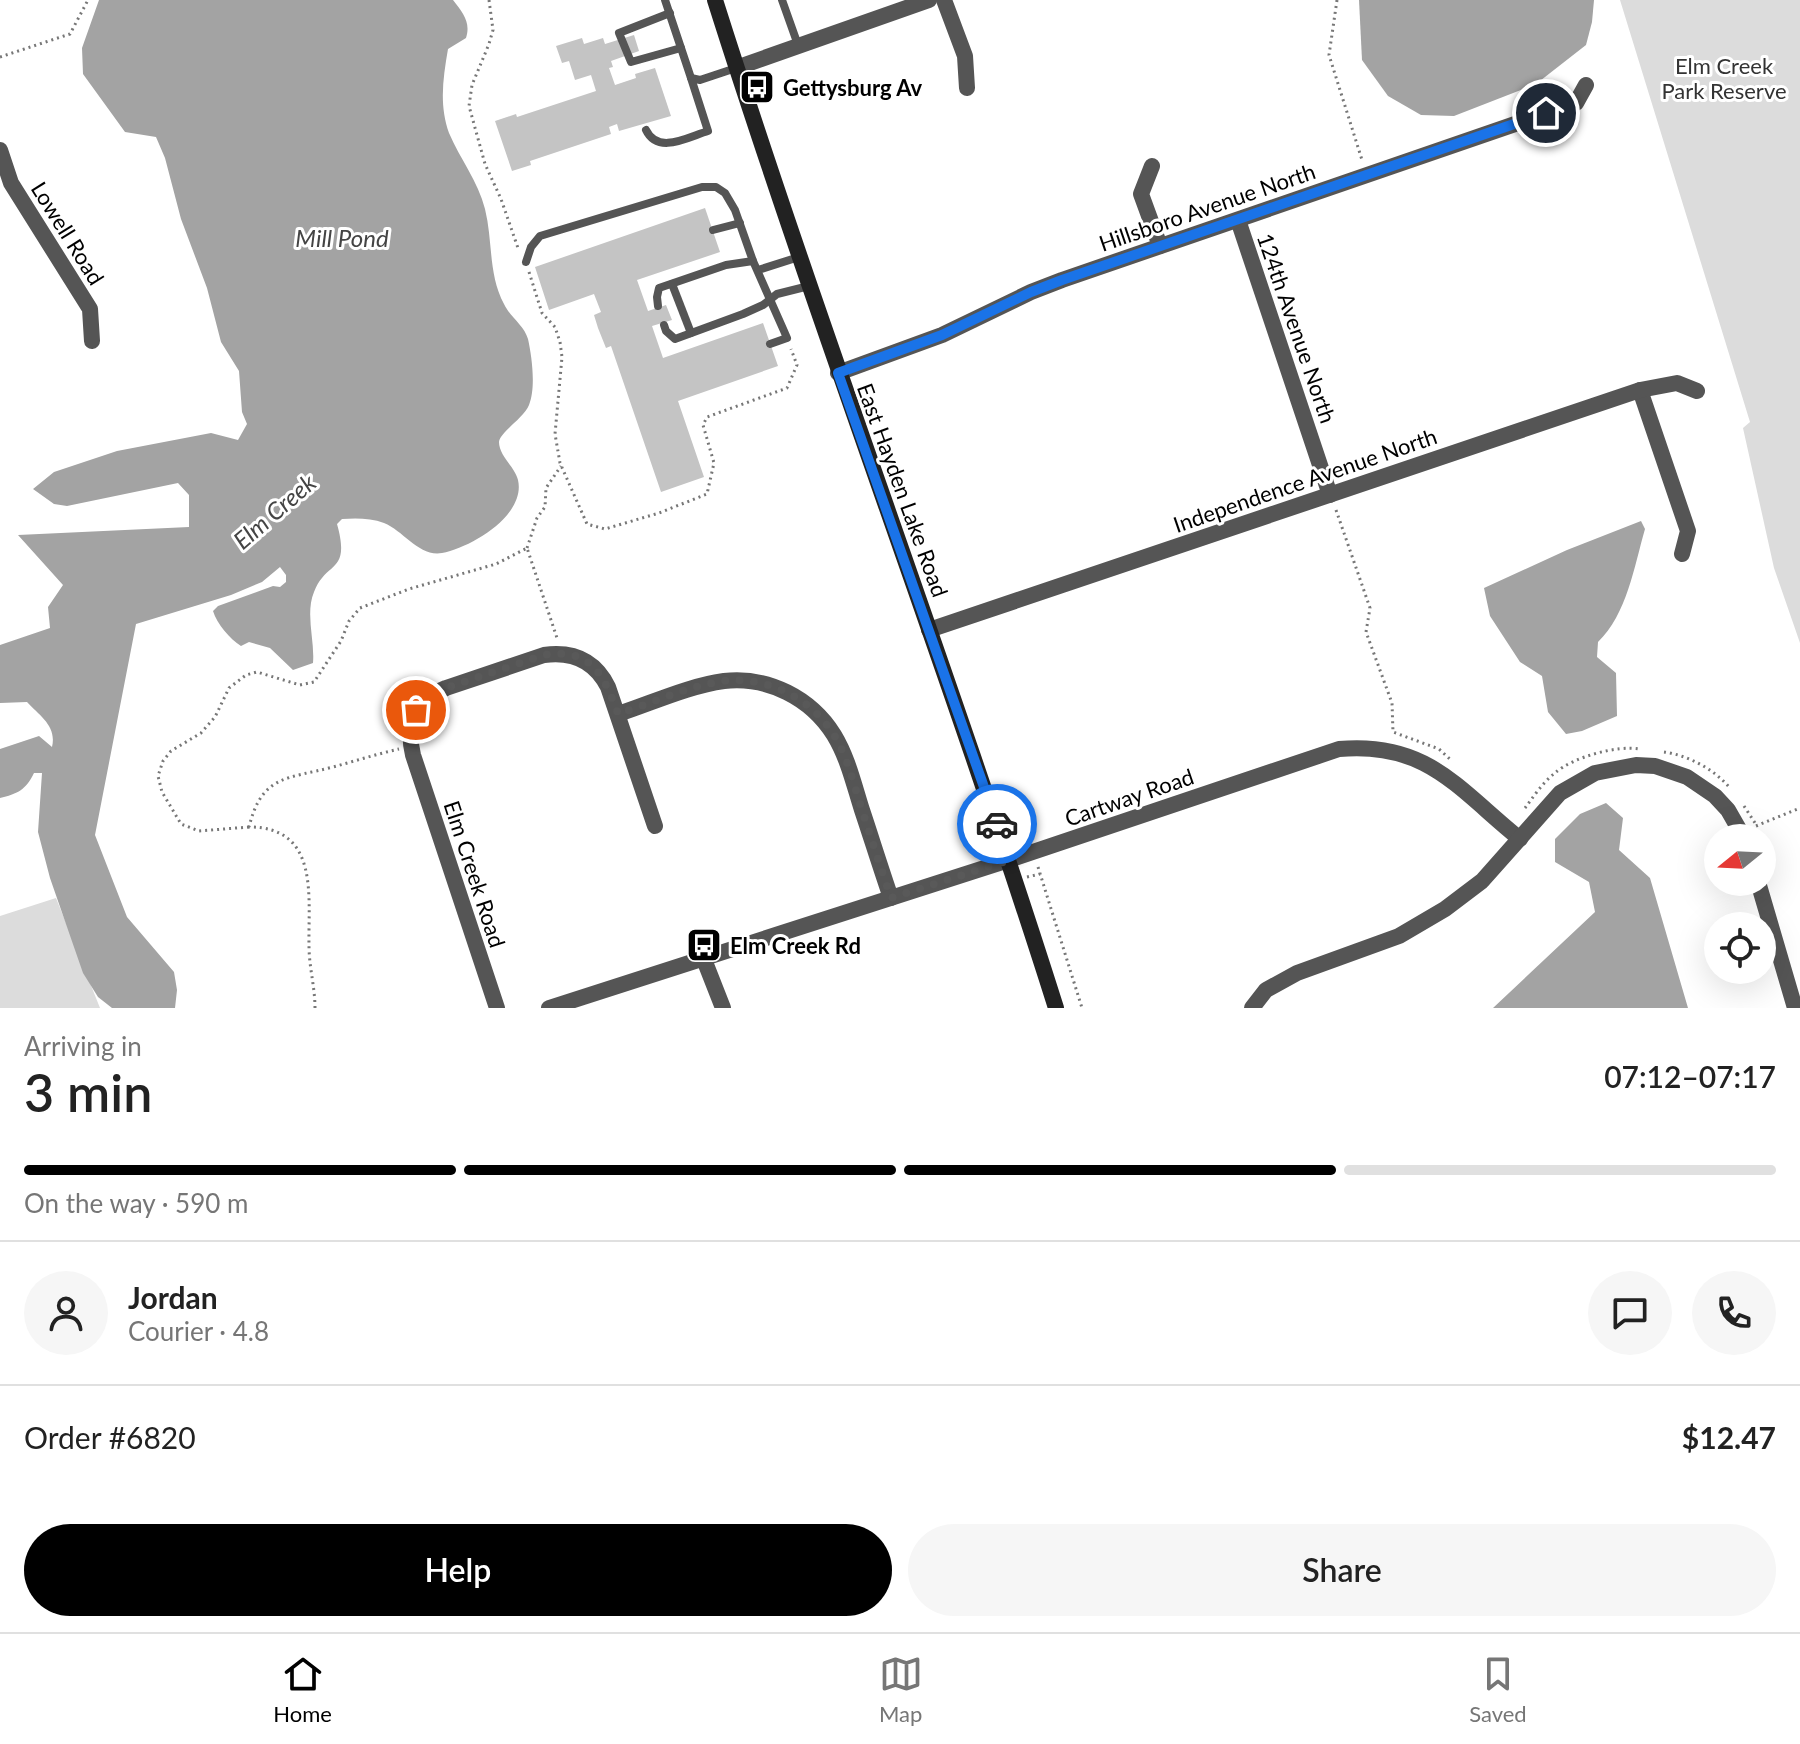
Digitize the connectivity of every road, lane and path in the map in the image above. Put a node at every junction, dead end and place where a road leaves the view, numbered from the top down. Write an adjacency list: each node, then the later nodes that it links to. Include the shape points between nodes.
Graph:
1 (88, 0): 12 (path, via 70,34)
2 (489, 0): 28 (path, via 493,30 469,106 485,164)
3 (665, 0): 9 (lane)
4 (715, 0): 13 (main road, East Hayden Lake Road)
5 (782, 0): 10 (lane)
6 (929, 0): 10 (street)
7 (944, 0): 16 (street, via 965,56)
8 (1337, 0): 20 (path, via 1329,55)
9 (670, 13): 11 (lane); 11 (lane, via 619,33 631,62)
10 (798, 45): 13 (street)
11 (681, 48): 14 (lane)
12 (0, 57)
13 (736, 68): 14 (lane); 26 (main road, East Hayden Lake Road)
14 (691, 78): 17 (lane, via 708,131 667,144 658,143)
15 (1586, 85): 20 (street, Hillsboro Avenue North, via 1576,103)
16 (967, 88)
17 (646, 130)
18 (0, 150): 21 (street, Lowell Road)
19 (1152, 166): 25 (street, via 1141,194)
20 (1367, 175): 22 (street, Hillsboro Avenue North)
21 (5, 185): 37 (street, Lowell Road, via 90,309)
22 (1238, 220): 25 (street, Hillsboro Avenue North); 43 (street, 124th Avenue North)
23 (740, 223): 24 (lane); 27 (lane); 28 (lane, via 725,193 702,187 540,236)
24 (713, 230)
25 (1160, 246): 39 (street, Hillsboro Avenue North, via 1031,292 942,335)
26 (799, 257): 29 (lane); 31 (main road, East Hayden Lake Road)
27 (753, 261): 29 (lane); 30 (lane)
28 (526, 262): 42 (path, via 542,313 560,342 555,434)
29 (758, 270): 32 (lane)
30 (672, 284): 33 (lane, via 659,288); 35 (lane)
31 (809, 286): 32 (lane); 39 (main road, East Hayden Lake Road)
32 (770, 299): 35 (lane); 36 (lane)
33 (658, 306)
34 (664, 325): 35 (lane, via 675,339)
35 (691, 333)
36 (787, 338): 38 (lane); 42 (path, via 797,365 787,388 707,417 703,425 714,463 707,494 605,529 587,524)
37 (92, 341)
38 (770, 344)
39 (838, 373): 46 (main road, East Hayden Lake Road)
40 (1640, 390): 41 (street, Independence Avenue North, via 1677,383); 43 (street, Independence Avenue North); 45 (street, via 1688,531)
41 (1697, 391)
42 (561, 466): 44 (path, via 546,488 545,507)
43 (1330, 495): 46 (street, Independence Avenue North); 50 (path, via 1370,608 1366,632 1392,703 1393,732 1439,749)
44 (527, 548): 47 (path, via 552,616); 55 (path, via 496,564 360,608 314,682 300,685 257,672 229,688 215,717 201,733 171,751 158,776 181,824 199,831)
45 (1682, 554)
46 (929, 630): 57 (main road, East Hayden Lake Road)
47 (559, 653): 48 (street, via 575,655 601,673); 49 (street, via 434,693 416,710 410,727)
48 (618, 714): 54 (street); 60 (street, via 725,681 751,681 799,698 819,715 846,759)
49 (412, 750): 55 (path, via 283,779 254,805); 63 (street, Elm Creek Road)
50 (1461, 770)
51 (1800, 808): 53 (path)
52 (1736, 824): 56 (street, via 1700,785 1672,771 1636,765 1595,773 1569,787)
53 (1766, 824)
54 (655, 826)
55 (249, 827): 62 (path, via 283,834 303,855)
56 (1520, 839): 57 (street, Cartway Road, via 1440,771 1412,756 1364,747 1339,749); 68 (street, via 1482,881 1445,909 1399,936 1297,973 1266,990)
57 (1009, 860): 60 (street, Cartway Road); 66 (main road, East Hayden Lake Road)
58 (1040, 874): 67 (path)
59 (1762, 896): 69 (street)
60 (891, 898): 61 (street, Cartway Road)
61 (703, 957): 64 (street, Cartway Road); 65 (street)
62 (315, 1008)
63 (497, 1008)
64 (549, 1008)
65 (723, 1008)
66 (1056, 1008)
67 (1082, 1008)
68 (1252, 1008)
69 (1795, 1008)

